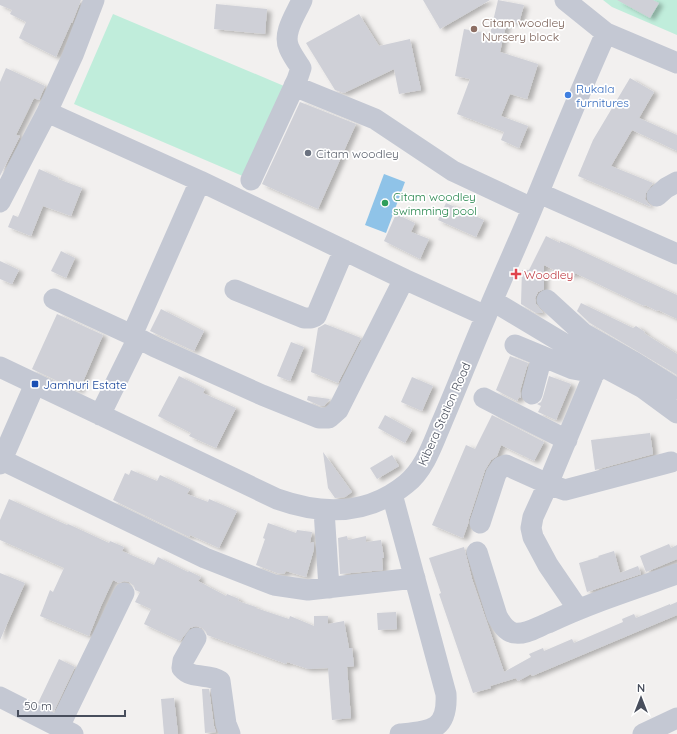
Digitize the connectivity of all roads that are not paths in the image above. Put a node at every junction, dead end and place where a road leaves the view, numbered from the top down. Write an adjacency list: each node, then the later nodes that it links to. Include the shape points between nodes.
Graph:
1 (94, 0): 7 (street, via 74,55)
2 (302, 0): 6 (street, via 287,40 288,48 301,68)
3 (565, 0): 4 (street)
4 (606, 33): 5 (street); 12 (street, Kibera Station Road)
5 (677, 62)
6 (294, 86): 8 (street); 12 (street, via 375,119 452,171)
7 (47, 112): 9 (street); 13 (street)
8 (251, 180)
9 (200, 181): 14 (street); 21 (street)
10 (677, 182): 11 (street)
11 (657, 196)
12 (535, 200): 15 (street); 20 (street, Kibera Station Road)
13 (0, 202)
14 (344, 250): 16 (street); 17 (street, via 316,316 311,318 304,318)
15 (677, 254)
16 (404, 279): 20 (street); 21 (street, via 338,410 329,418 319,418 262,395)
17 (235, 290)
18 (54, 299): 21 (street)
19 (547, 300): 24 (street, via 583,333)
20 (489, 308): 24 (street); 36 (street, Kibera Station Road, via 424,464 407,483)
21 (135, 336): 31 (street)
22 (515, 345): 23 (street)
23 (542, 356): 24 (street, via 573,369); 28 (street)
24 (605, 365): 27 (street); 30 (street); 32 (street)
25 (0, 367): 26 (street, Kibera Station Road)
26 (35, 384): 31 (street, Kibera Station Road); 34 (street)
27 (677, 389)
28 (532, 394)
29 (484, 398): 32 (street)
30 (677, 412)
31 (100, 415): 37 (street, Kibera Station Road, via 278,499 296,506)
32 (566, 440): 35 (street)
33 (671, 462): 35 (street, via 572,489 565,490)
34 (1, 463): 42 (street, via 205,558 274,585 308,590)
35 (548, 484): 38 (street, via 506,465 500,467); 44 (street, via 533,517 533,537 548,565)
36 (392, 494): 37 (street, Kibera Station Road, via 360,507); 41 (street)
37 (324, 510): 42 (street)
38 (480, 523)
39 (477, 552): 44 (street, via 497,616 507,630 514,633 526,632)
40 (677, 574): 44 (street)
41 (415, 578): 42 (street); 51 (street, via 447,706 444,716 428,731)
42 (329, 588)
43 (124, 593): 48 (street)
44 (578, 609)
45 (196, 638): 50 (street, via 183,661 182,668 186,673 216,678 220,681 226,724)
46 (0, 697): 48 (street)
47 (677, 718): 52 (street)
48 (66, 730)
49 (677, 733): 53 (street)
50 (230, 734)
51 (400, 734)
52 (643, 734)
53 (670, 734)

